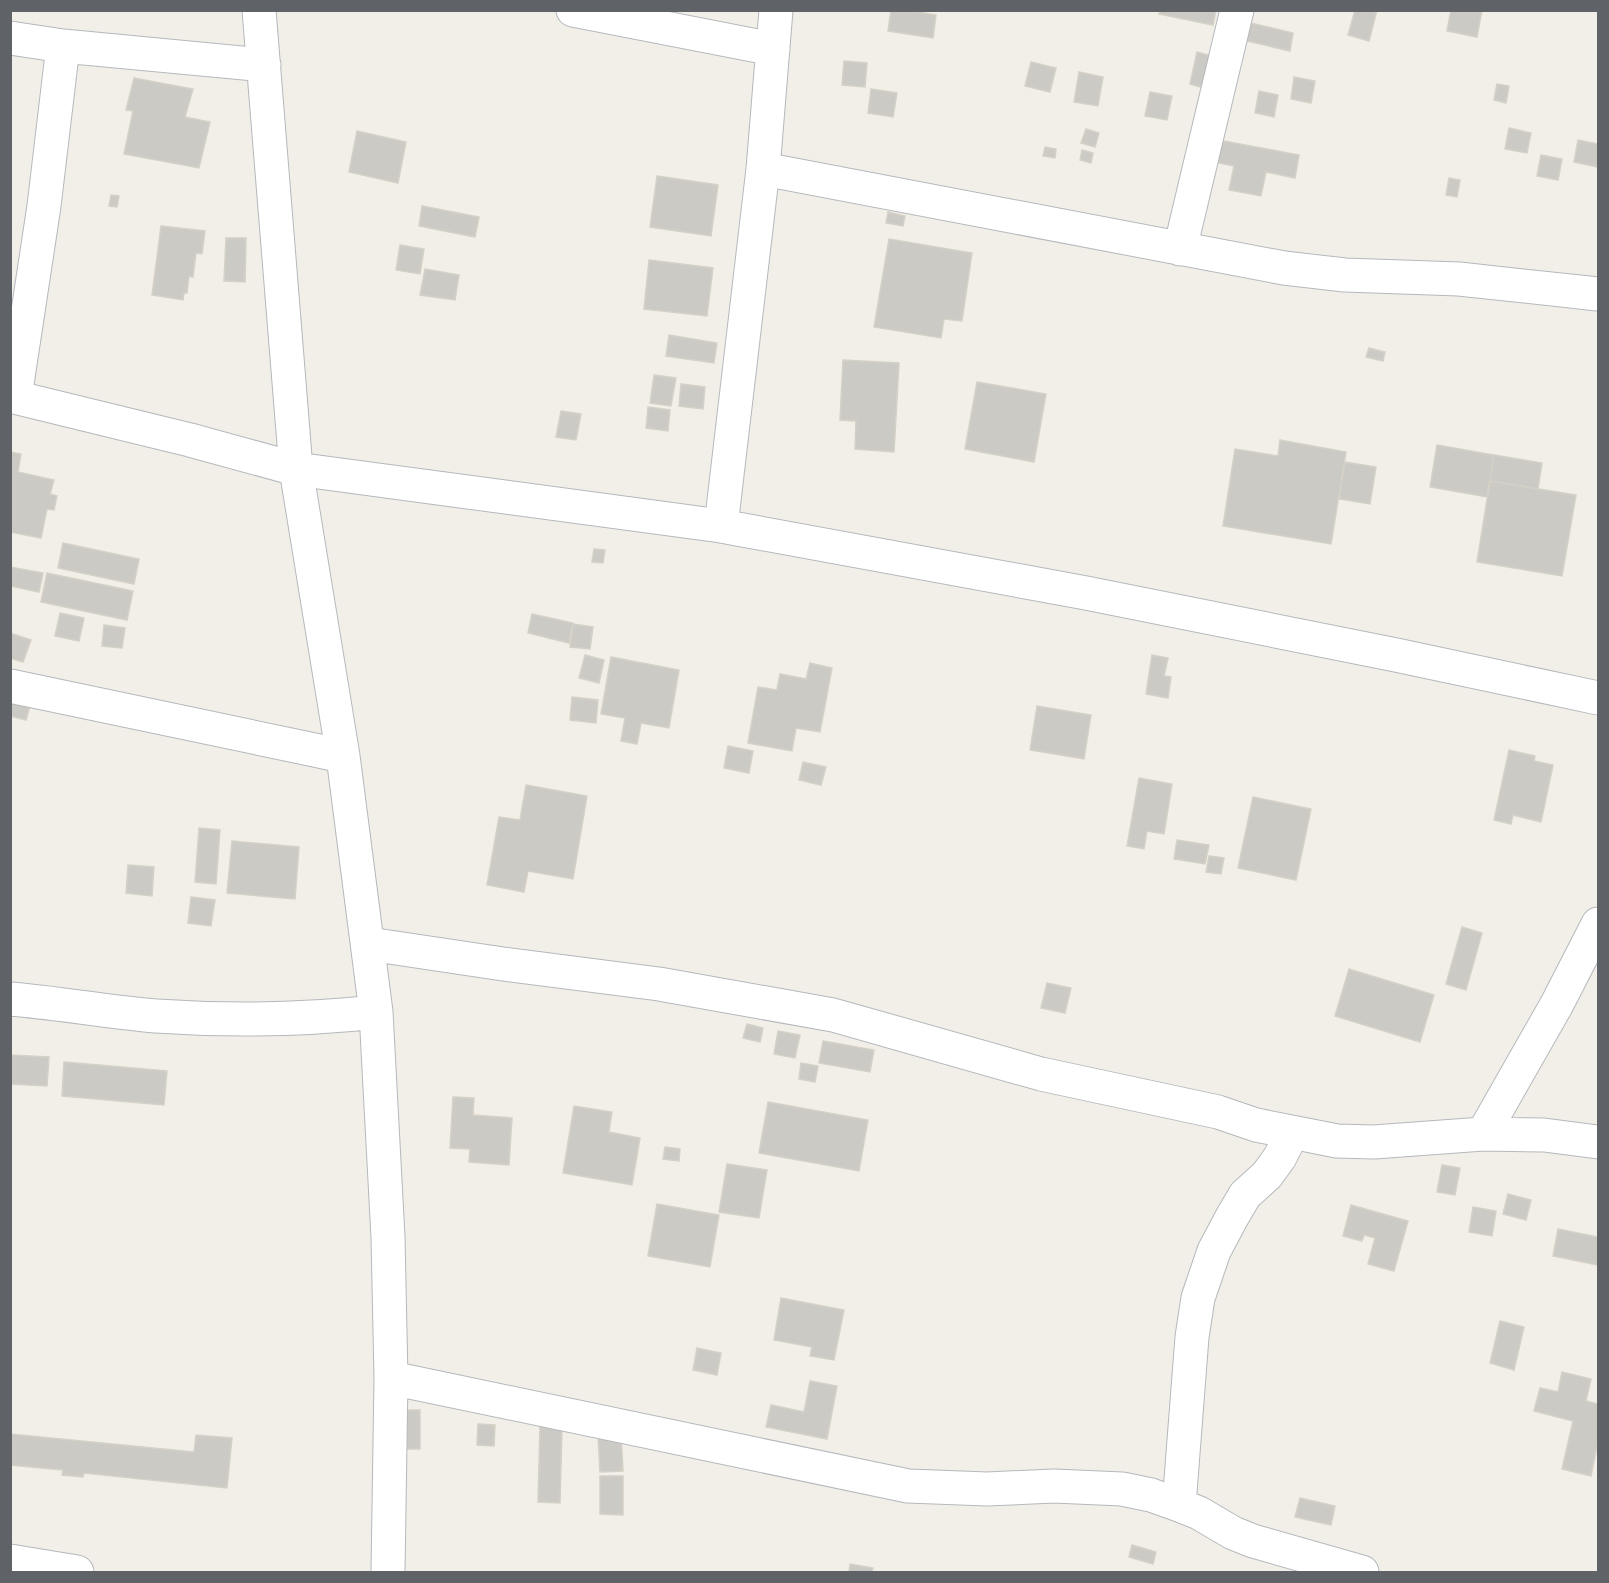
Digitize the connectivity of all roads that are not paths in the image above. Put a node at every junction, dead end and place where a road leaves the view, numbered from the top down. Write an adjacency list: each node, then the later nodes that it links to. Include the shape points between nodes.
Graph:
1 (259, 10): 8 (street)
2 (573, 10): 7 (street)
3 (776, 10): 7 (street)
4 (1237, 10): 10 (street)
5 (10, 38): 6 (street)
6 (63, 46): 8 (street); 12 (street, via 44,206)
7 (773, 48): 9 (street)
8 (264, 65): 13 (street)
9 (763, 169): 10 (street); 14 (street)
10 (1180, 249): 11 (street, via 1346,275 1469,280)
11 (1599, 294)
12 (13, 397): 13 (street)
13 (296, 469): 14 (street); 17 (street)
14 (721, 526): 16 (street, via 1086,592)
15 (10, 686): 17 (street)
16 (1599, 698)
17 (343, 756): 19 (street)
18 (1599, 924): 23 (street)
19 (369, 944): 21 (street); 22 (street, via 659,984 833,1014 1041,1074 1218,1112)
20 (10, 999): 21 (street, via 155,1016 312,1017)
21 (376, 1012): 25 (street)
22 (1292, 1133): 23 (street, via 1337,1141 1374,1142); 26 (street, via 1280,1157 1232,1217 1214,1251 1198,1298)
23 (1483, 1134): 24 (street, via 1544,1135)
24 (1599, 1142)
25 (391, 1378): 26 (street, via 908,1486 1122,1489); 29 (street)
26 (1179, 1505): 30 (street, via 1253,1541)
27 (10, 1561): 28 (street)
28 (76, 1572)
29 (388, 1572)
30 (1362, 1572)

